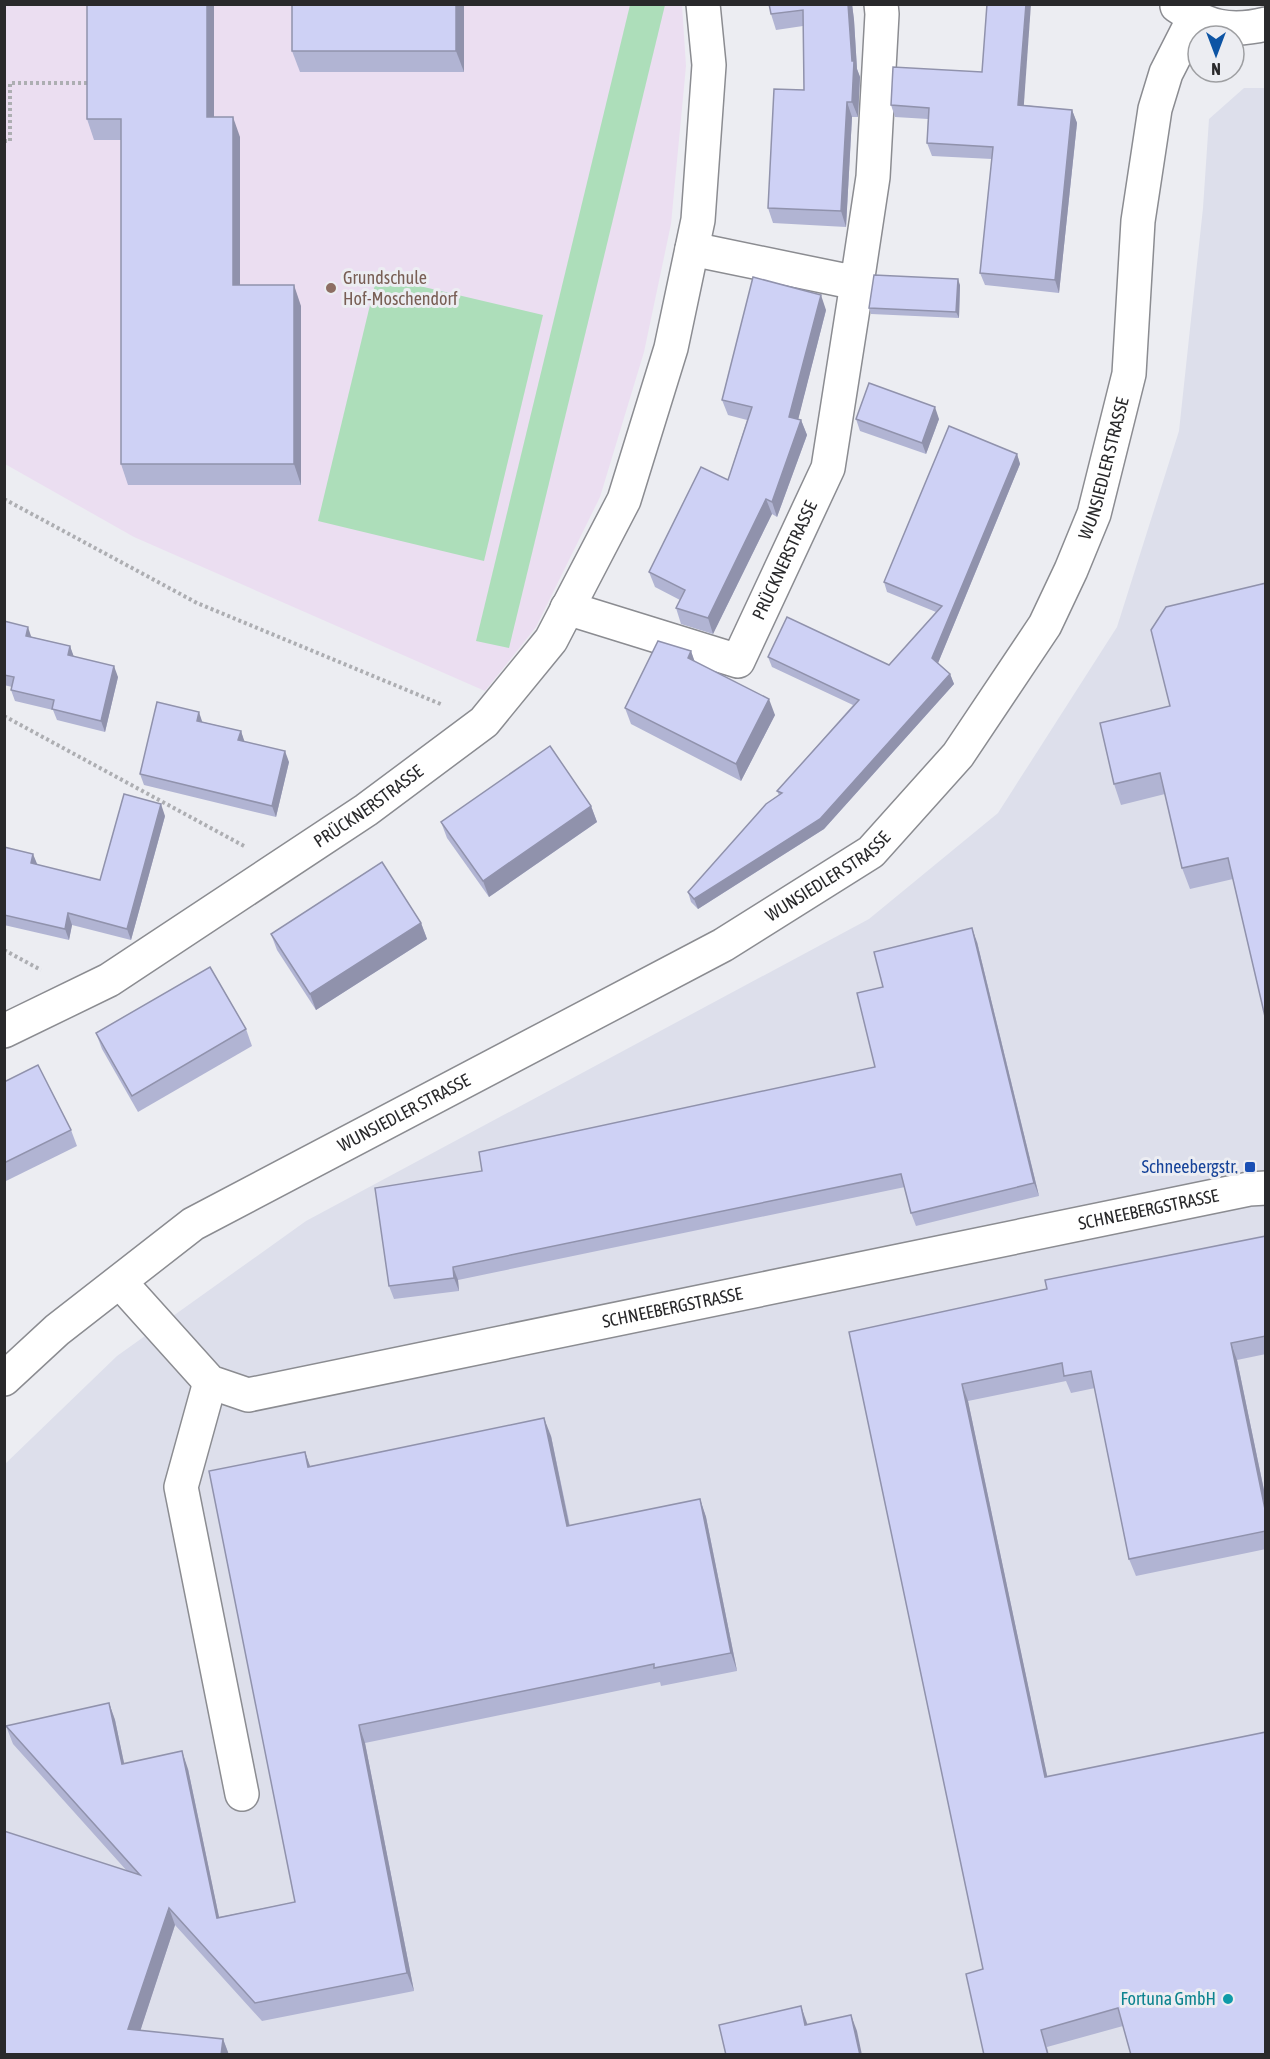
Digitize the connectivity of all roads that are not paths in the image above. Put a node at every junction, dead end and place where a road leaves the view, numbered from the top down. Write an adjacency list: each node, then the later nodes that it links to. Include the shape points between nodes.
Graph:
1 (703, 4): 5 (street, PRÜCKNERSTRASSE, via 709,65 698,220)
2 (881, 4): 6 (street, PRÜCKNERSTRASSE, via 873,177)
3 (1185, 11): 4 (street, via 1224,28); 10 (street, WUNSIEDLER STRASSE, via 1155,109 1138,221 1129,374 1094,514 1045,625 958,755 871,852 832,877 723,945 193,1224)
4 (1266, 24)
5 (692, 249): 6 (street); 7 (street, PRÜCKNERSTRASSE, via 671,348 624,500)
6 (857, 283): 7 (street, PRÜCKNERSTRASSE, via 828,468 738,661)
7 (567, 608): 8 (street, PRÜCKNERSTRASSE, via 550,640 484,722 366,810 109,980)
8 (4, 1031)
9 (1266, 1188): 12 (street, SCHNEEBERGSTRASSE, via 248,1395)
10 (120, 1282): 11 (street, WUNSIEDLER STRASSE, via 57,1330); 12 (street, SCHNEEBERGSTRASSE)
11 (4, 1379)
12 (210, 1382): 13 (street, via 181,1487)
13 (242, 1794)

